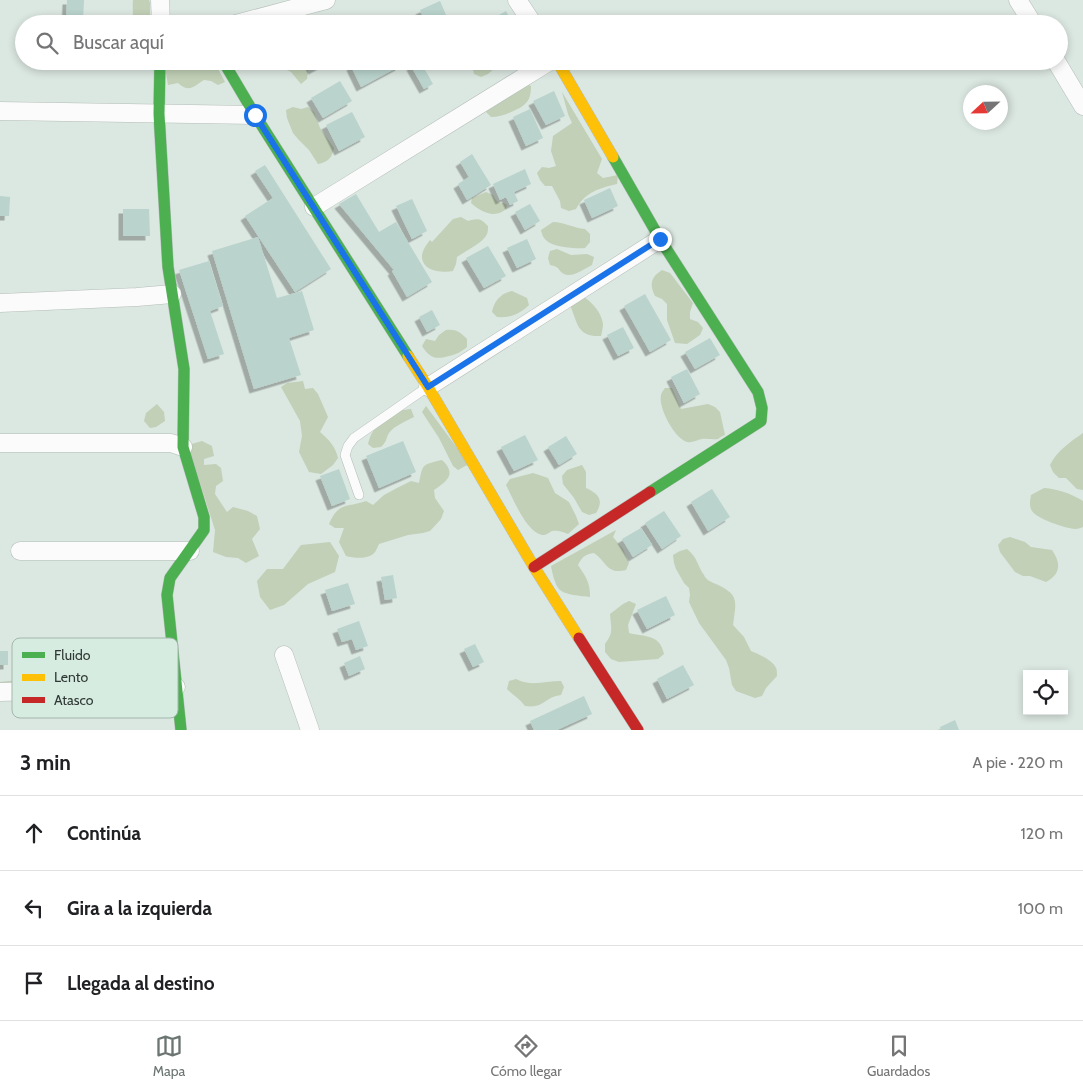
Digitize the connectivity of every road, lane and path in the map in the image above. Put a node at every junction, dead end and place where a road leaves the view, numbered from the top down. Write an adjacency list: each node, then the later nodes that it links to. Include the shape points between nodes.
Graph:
1 (160, 0): 5 (street)
2 (326, 0): 6 (street)
3 (517, 0): 7 (street)
4 (1018, 0): 8 (street)
5 (160, 15)
6 (270, 15)
7 (527, 15)
8 (1027, 15)
9 (160, 70): 16 (street)
10 (228, 70): 17 (street)
11 (535, 70): 18 (street)
12 (562, 70): 19 (street)
13 (1061, 70): 14 (street)
14 (1083, 106)
15 (0, 111): 16 (street)
16 (159, 114): 17 (street); 20 (street)
17 (255, 115): 18 (street)
18 (314, 207): 22 (street)
19 (660, 239): 22 (street); 28 (street, via 758,392 762,408 760,422)
20 (172, 294): 21 (street); 24 (street, via 184,369)
21 (0, 303)
22 (428, 387): 25 (lane, via 354,438 348,446 345,455); 28 (street)
23 (0, 443): 24 (street, via 171,443)
24 (183, 447): 27 (street, via 204,517 204,530)
25 (359, 495)
26 (20, 550): 27 (street)
27 (190, 551): 29 (street, via 170,578 167,595)
28 (534, 566): 34 (street)
29 (171, 638)
30 (284, 655): 33 (street)
31 (178, 705): 32 (street)
32 (181, 730)
33 (310, 730)
34 (638, 730)

